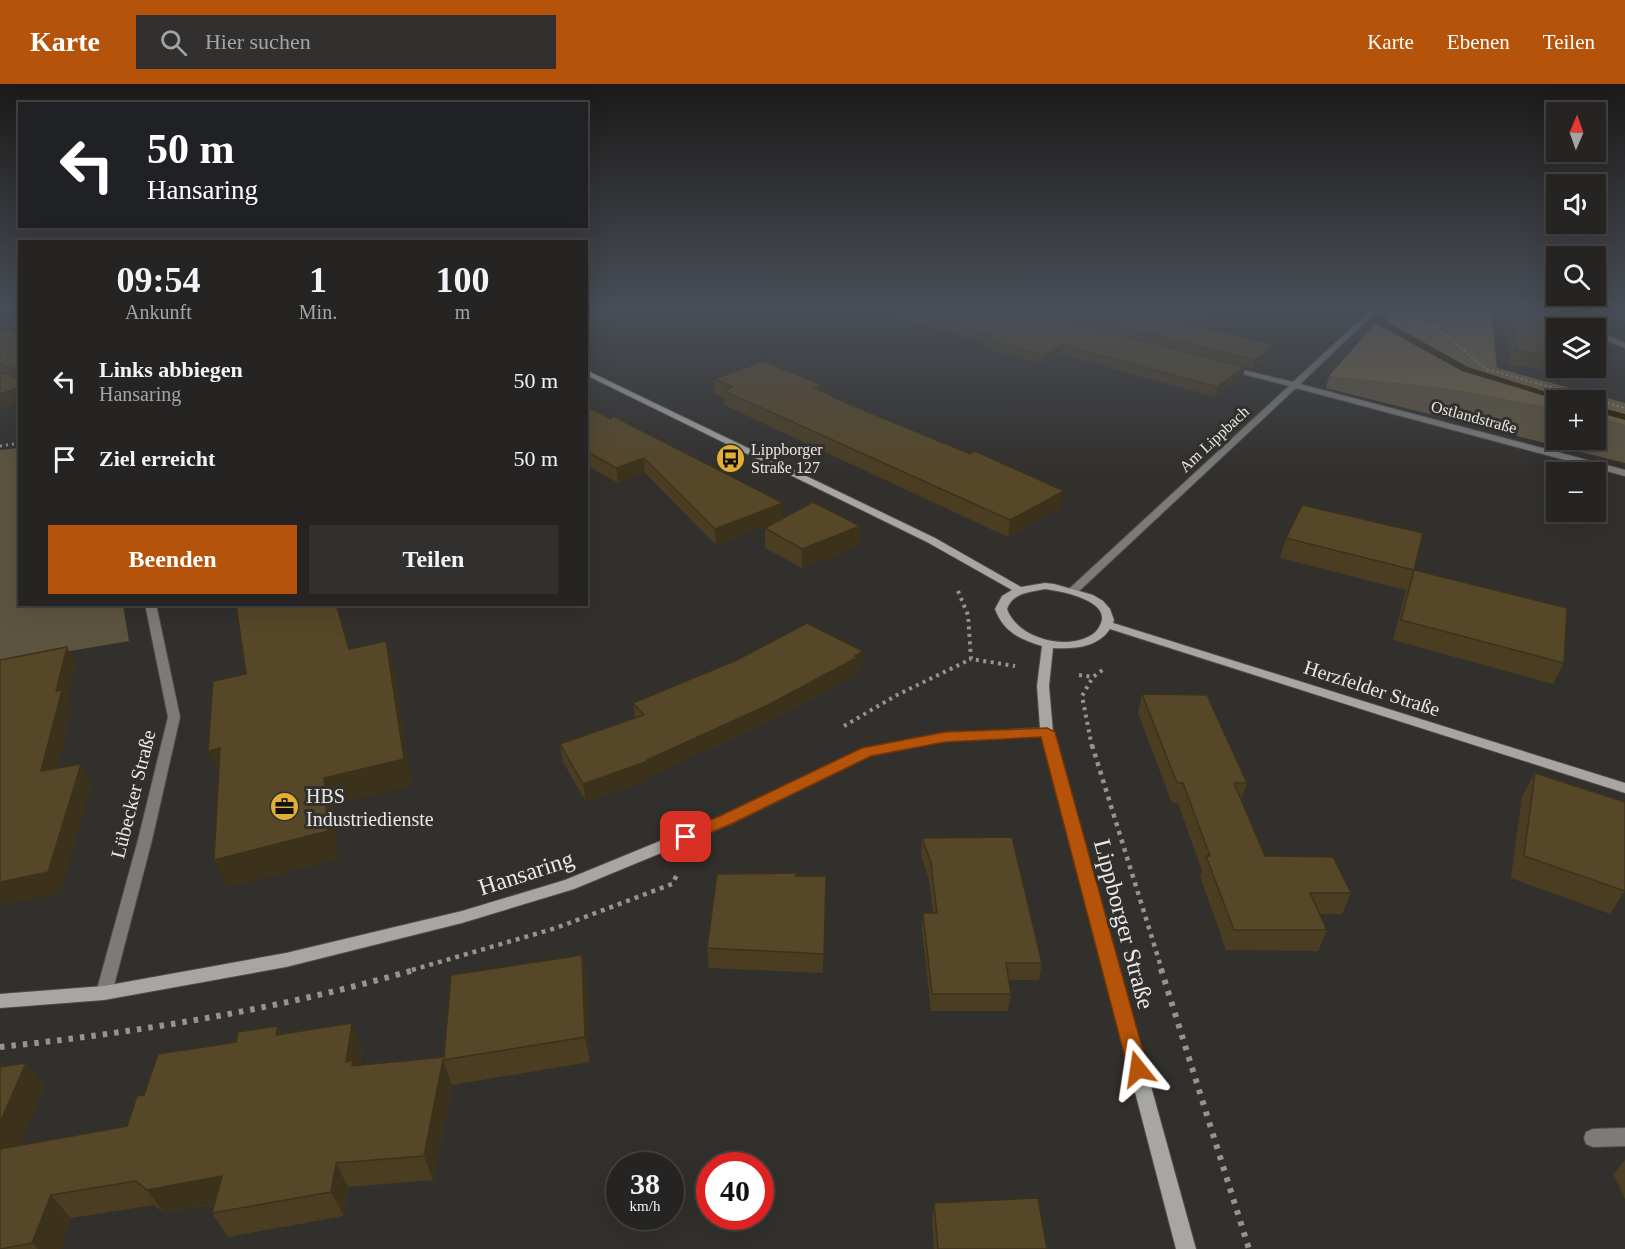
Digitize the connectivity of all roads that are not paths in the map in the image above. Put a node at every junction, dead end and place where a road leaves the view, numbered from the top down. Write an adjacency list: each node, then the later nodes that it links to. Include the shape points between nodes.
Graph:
1 (1316, 364): 4 (street, Am Lippbach)
2 (1225, 367): 4 (street, Ostlandstraße)
3 (588, 373): 6 (main road, via 931,540)
4 (1294, 385): 5 (street, Ostlandstraße); 7 (street, Am Lippbach)
5 (1625, 473)
6 (1019, 590): 7 (main road, via 1046,586); 10 (main road, via 1002,604 1000,614 1005,624 1023,636)
7 (1074, 590): 9 (main road, via 1100,605)
8 (150, 606): 13 (street, Lübecker Straße, via 174,717)
9 (1108, 625): 10 (main road, via 1103,633 1080,644); 12 (main road, Herzfelder Straße)
10 (1048, 644): 11 (main road, Lippborger Straße, via 1043,686)
11 (1047, 732): 13 (main road, Hansaring, via 945,737 867,752 726,820 569,885 462,917 286,960); 17 (main road, Lippborger Straße)
12 (1625, 788)
13 (104, 993): 14 (main road, Hansaring)
14 (0, 1000)
15 (1625, 1137): 16 (street)
16 (1593, 1138)
17 (1186, 1249)

